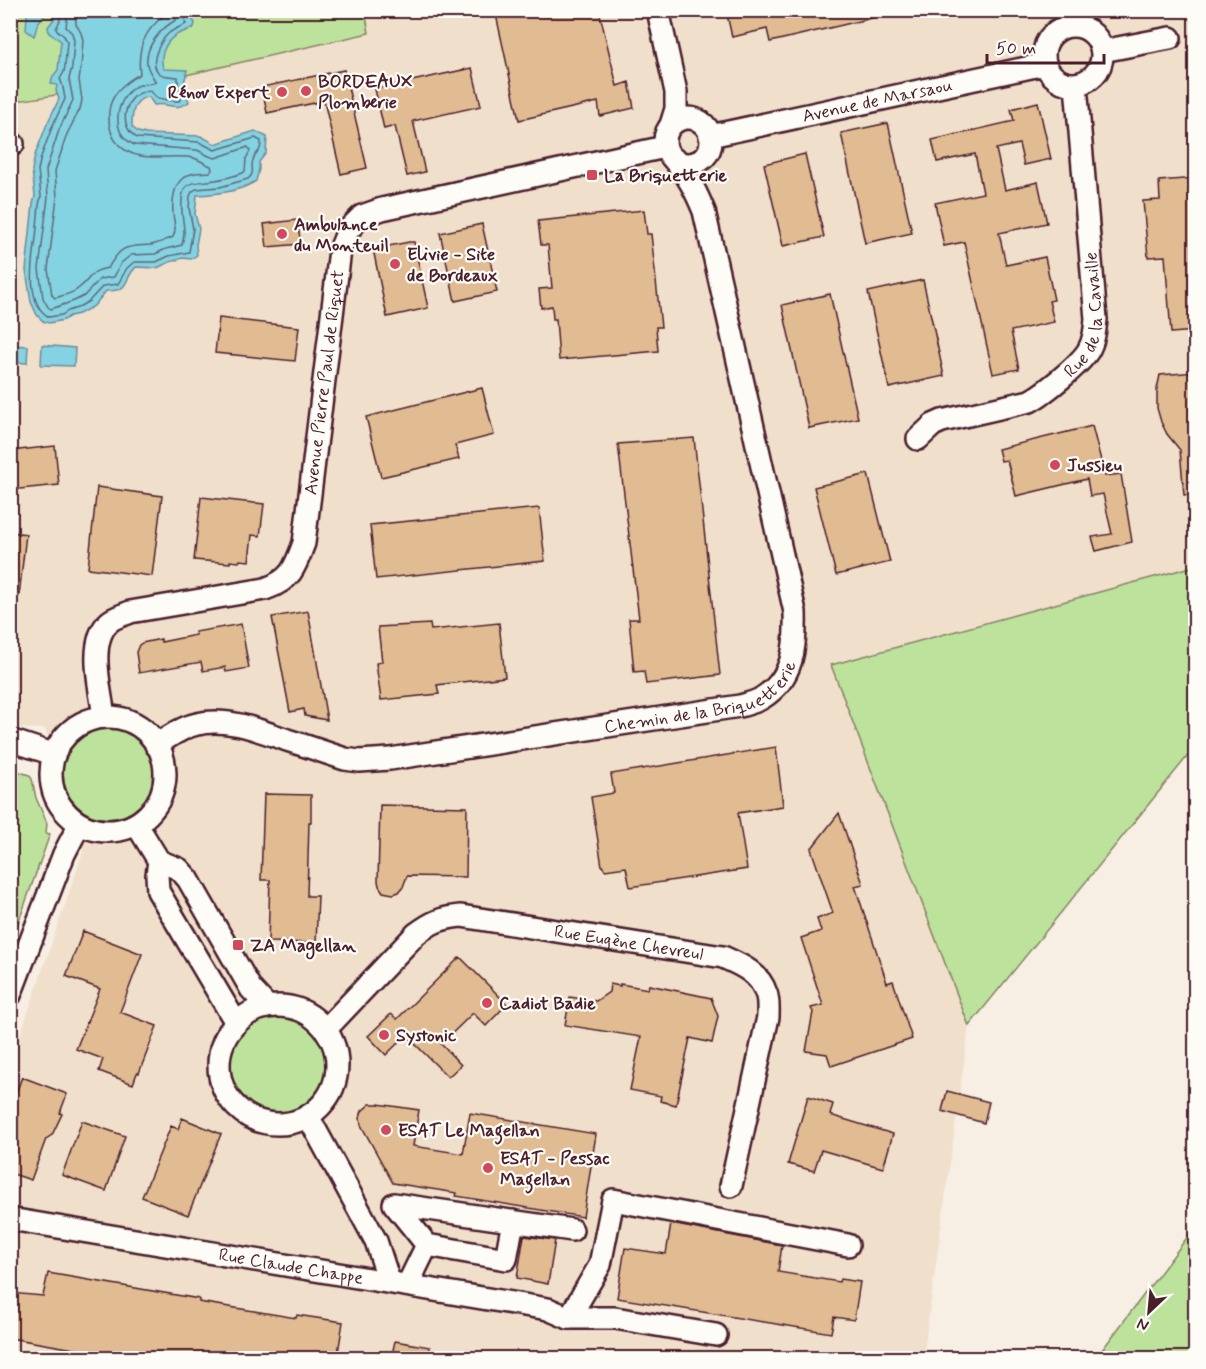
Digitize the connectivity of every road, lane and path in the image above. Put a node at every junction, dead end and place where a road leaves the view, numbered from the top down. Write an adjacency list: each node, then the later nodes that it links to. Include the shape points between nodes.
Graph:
1 (658, 10): 7 (street)
2 (1071, 18): 4 (street, via 1095,36); 5 (street, via 1049,38)
3 (1170, 38): 4 (street)
4 (1102, 51): 6 (street, via 1102,61 1093,77)
5 (1045, 64): 6 (street, via 1057,80); 9 (street, Avenue de Marsaou)
6 (1076, 84): 12 (street, Rue de la Cavaille, via 1096,319 1088,350 1040,396 942,421)
7 (676, 92): 8 (street); 9 (street)
8 (671, 125): 9 (street, via 691,119); 10 (street, via 665,139)
9 (705, 137): 10 (street, via 695,163 688,164); 11 (street, Chemin de la Briquetterie)
10 (670, 154): 11 (street, Chemin de la Briquetterie, via 685,172); 13 (street, Avenue Pierre Paul de Riquet, via 362,216 348,230 340,250 304,543 296,564 278,585 265,589 130,612 110,621 102,632 96,657)
11 (704, 211): 15 (street, Chemin de la Briquetterie, via 795,612 793,656 775,687 740,706 390,759 345,759 253,728 216,723 190,726)
12 (918, 439)
13 (104, 717): 15 (street, via 117,717 145,729); 16 (street, via 83,722 66,733)
14 (10, 740): 16 (street)
15 (156, 745): 18 (street, via 163,754 166,781 157,807)
16 (53, 754): 17 (street, via 50,781 59,807)
17 (79, 825): 18 (street, via 108,833); 20 (street)
18 (136, 825): 19 (street)
19 (159, 861): 21 (street, via 179,869 188,879 251,989); 22 (street, via 158,891)
20 (10, 995)
21 (266, 1004): 22 (street); 23 (street, via 305,1012)
22 (235, 1021): 24 (street, via 224,1038 216,1068 225,1096 248,1116 276,1125)
23 (326, 1029): 24 (street, via 338,1058 334,1088); 25 (street, Rue Eugène Chevreul, via 416,934 445,918 461,916 723,957 743,966 759,980 767,994 768,1017)
24 (309, 1118): 31 (street)
25 (731, 1186)
26 (10, 1219): 31 (street, Rue Claude Chappe)
27 (513, 1221): 28 (street); 29 (street, via 506,1259); 29 (street, via 394,1204)
28 (572, 1230)
29 (428, 1245): 31 (street)
30 (849, 1245): 32 (street, via 613,1200 600,1265)
31 (398, 1282): 32 (street, Rue Claude Chappe, via 548,1308)
32 (569, 1318): 33 (street, via 615,1318)
33 (716, 1335)

